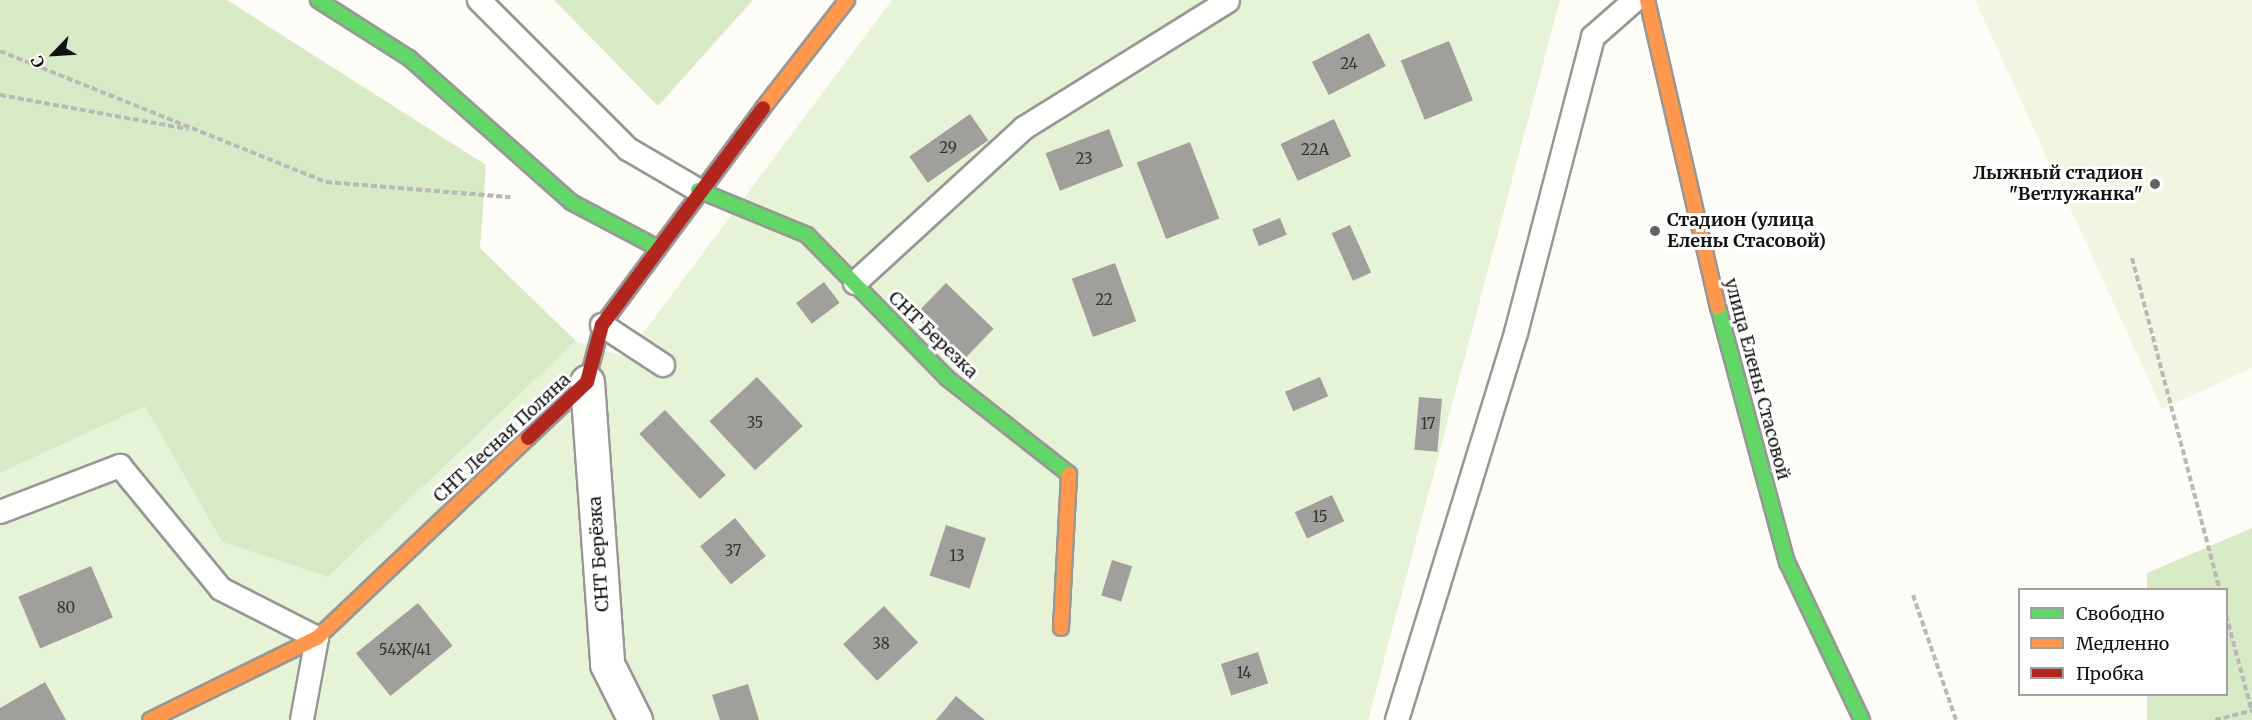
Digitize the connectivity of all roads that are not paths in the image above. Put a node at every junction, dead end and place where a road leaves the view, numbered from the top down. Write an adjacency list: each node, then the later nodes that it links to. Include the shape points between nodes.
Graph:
1 (318, 0): 8 (street, via 409,58 571,202)
2 (479, 0): 7 (lane, via 628,148)
3 (847, 0): 7 (street, СНТ Лесная Поляна)
4 (1635, 0): 19 (lane, via 1593,37 1516,333)
5 (1647, 0): 20 (street, улица Елены Стасовой, via 1716,298 1787,562)
6 (1228, 1): 9 (lane, via 1024,128)
7 (698, 190): 8 (street, СНТ Лесная Поляна); 9 (street, СНТ Березка, via 807,235)
8 (656, 247): 10 (street, СНТ Лесная Поляна)
9 (855, 283): 14 (street, СНТ Березка, via 947,378 1069,474)
10 (602, 325): 11 (lane); 12 (street, СНТ Лесная Поляна)
11 (663, 365)
12 (587, 382): 15 (street, СНТ Лесная Поляна); 18 (street, СНТ Берёзка, via 607,664)
13 (0, 512): 15 (lane, via 120,466 221,589)
14 (1061, 628)
15 (317, 638): 16 (street, СНТ Лесная Поляна); 17 (lane)
16 (150, 720)
17 (302, 720)
18 (635, 720)
19 (1397, 720)
20 (1862, 720)

